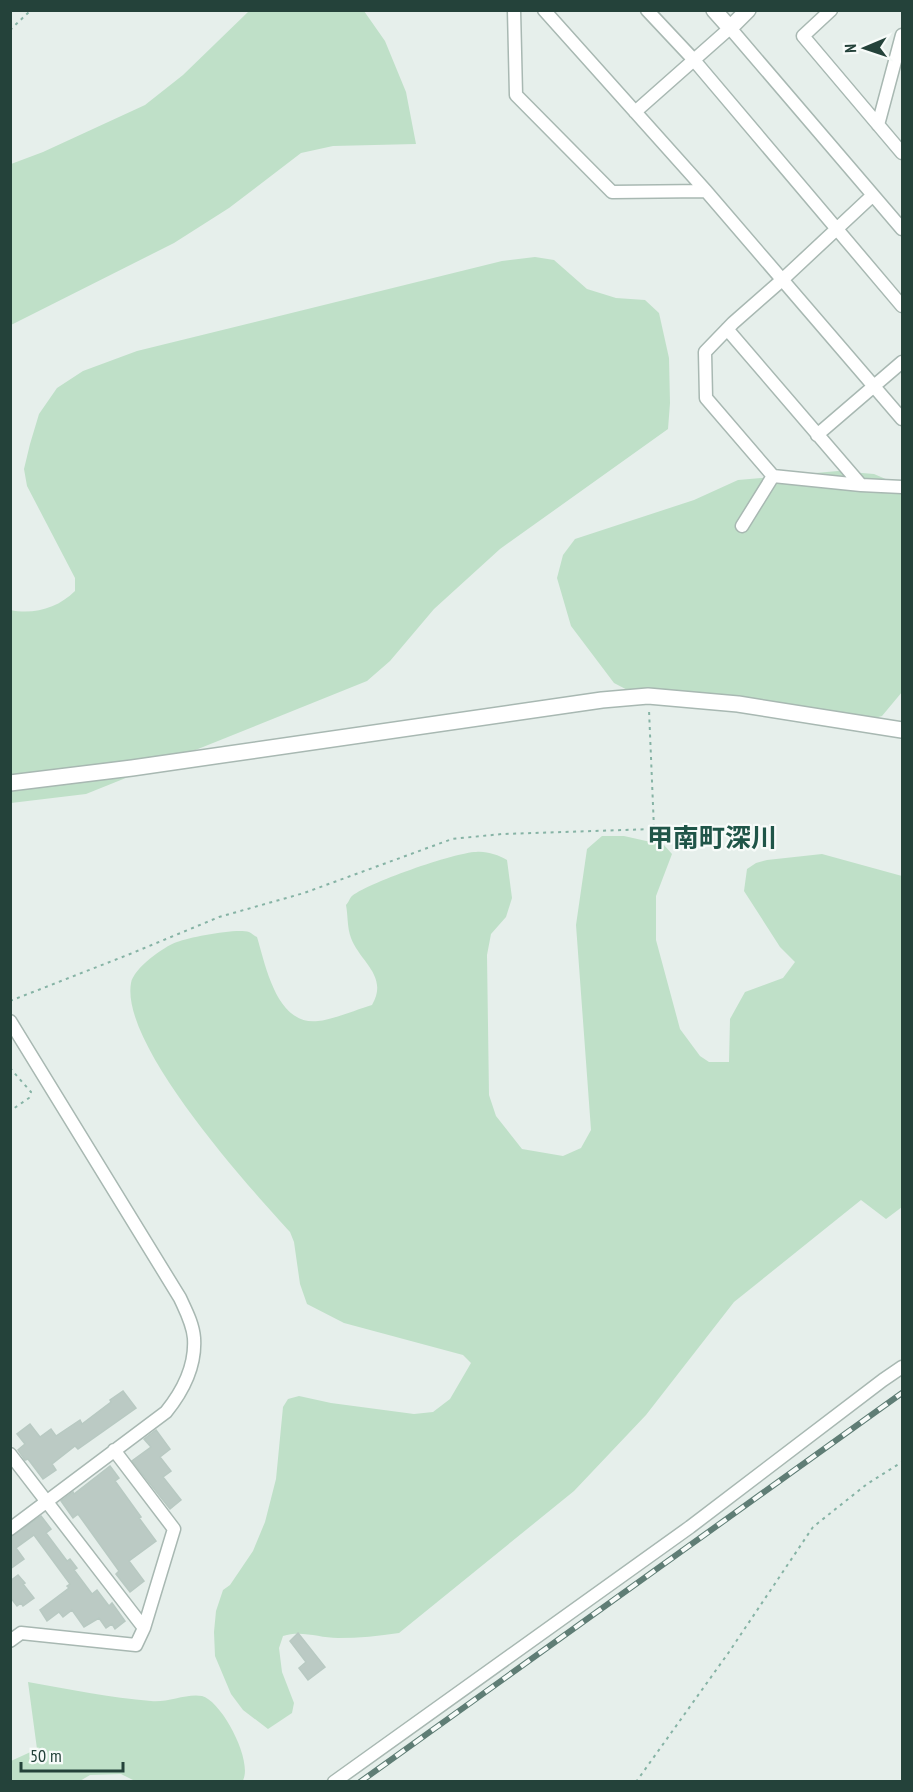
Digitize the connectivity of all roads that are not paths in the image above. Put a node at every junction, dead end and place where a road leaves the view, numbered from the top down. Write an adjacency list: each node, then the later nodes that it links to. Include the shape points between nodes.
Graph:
1 (514, 10): 13 (street, via 516,95 612,192)
2 (544, 10): 10 (street)
3 (647, 10): 9 (street)
4 (714, 10): 7 (street)
5 (748, 10): 7 (street)
6 (831, 10): 11 (street, via 803,36)
7 (730, 28): 9 (street); 14 (street)
8 (903, 35): 11 (street)
9 (693, 59): 10 (street); 15 (street)
10 (635, 112): 13 (street)
11 (878, 125): 12 (street)
12 (903, 153)
13 (706, 191): 17 (street)
14 (873, 195): 15 (street); 16 (street)
15 (836, 229): 17 (street); 18 (street)
16 (903, 229)
17 (782, 280): 19 (street); 21 (street)
18 (903, 306)
19 (727, 329): 23 (street); 24 (street, via 705,352 706,398)
20 (903, 362): 21 (street)
21 (874, 386): 22 (street); 23 (street)
22 (903, 419)
23 (818, 435): 25 (street)
24 (773, 476): 25 (street); 27 (street)
25 (861, 485): 26 (street)
26 (903, 487)
27 (742, 526)
28 (903, 729): 29 (street, via 738,704 648,696)
29 (10, 783)
30 (10, 1021): 32 (street, via 180,1298 192,1326 191,1370 177,1399 166,1412)
31 (903, 1367): 38 (street, via 690,1527)
32 (114, 1450): 34 (street); 36 (street, via 174,1529)
33 (10, 1454): 34 (street)
34 (47, 1502): 35 (street); 36 (street)
35 (10, 1529)
36 (144, 1628): 37 (street, via 136,1645 21,1633)
37 (10, 1641)
38 (334, 1782)

